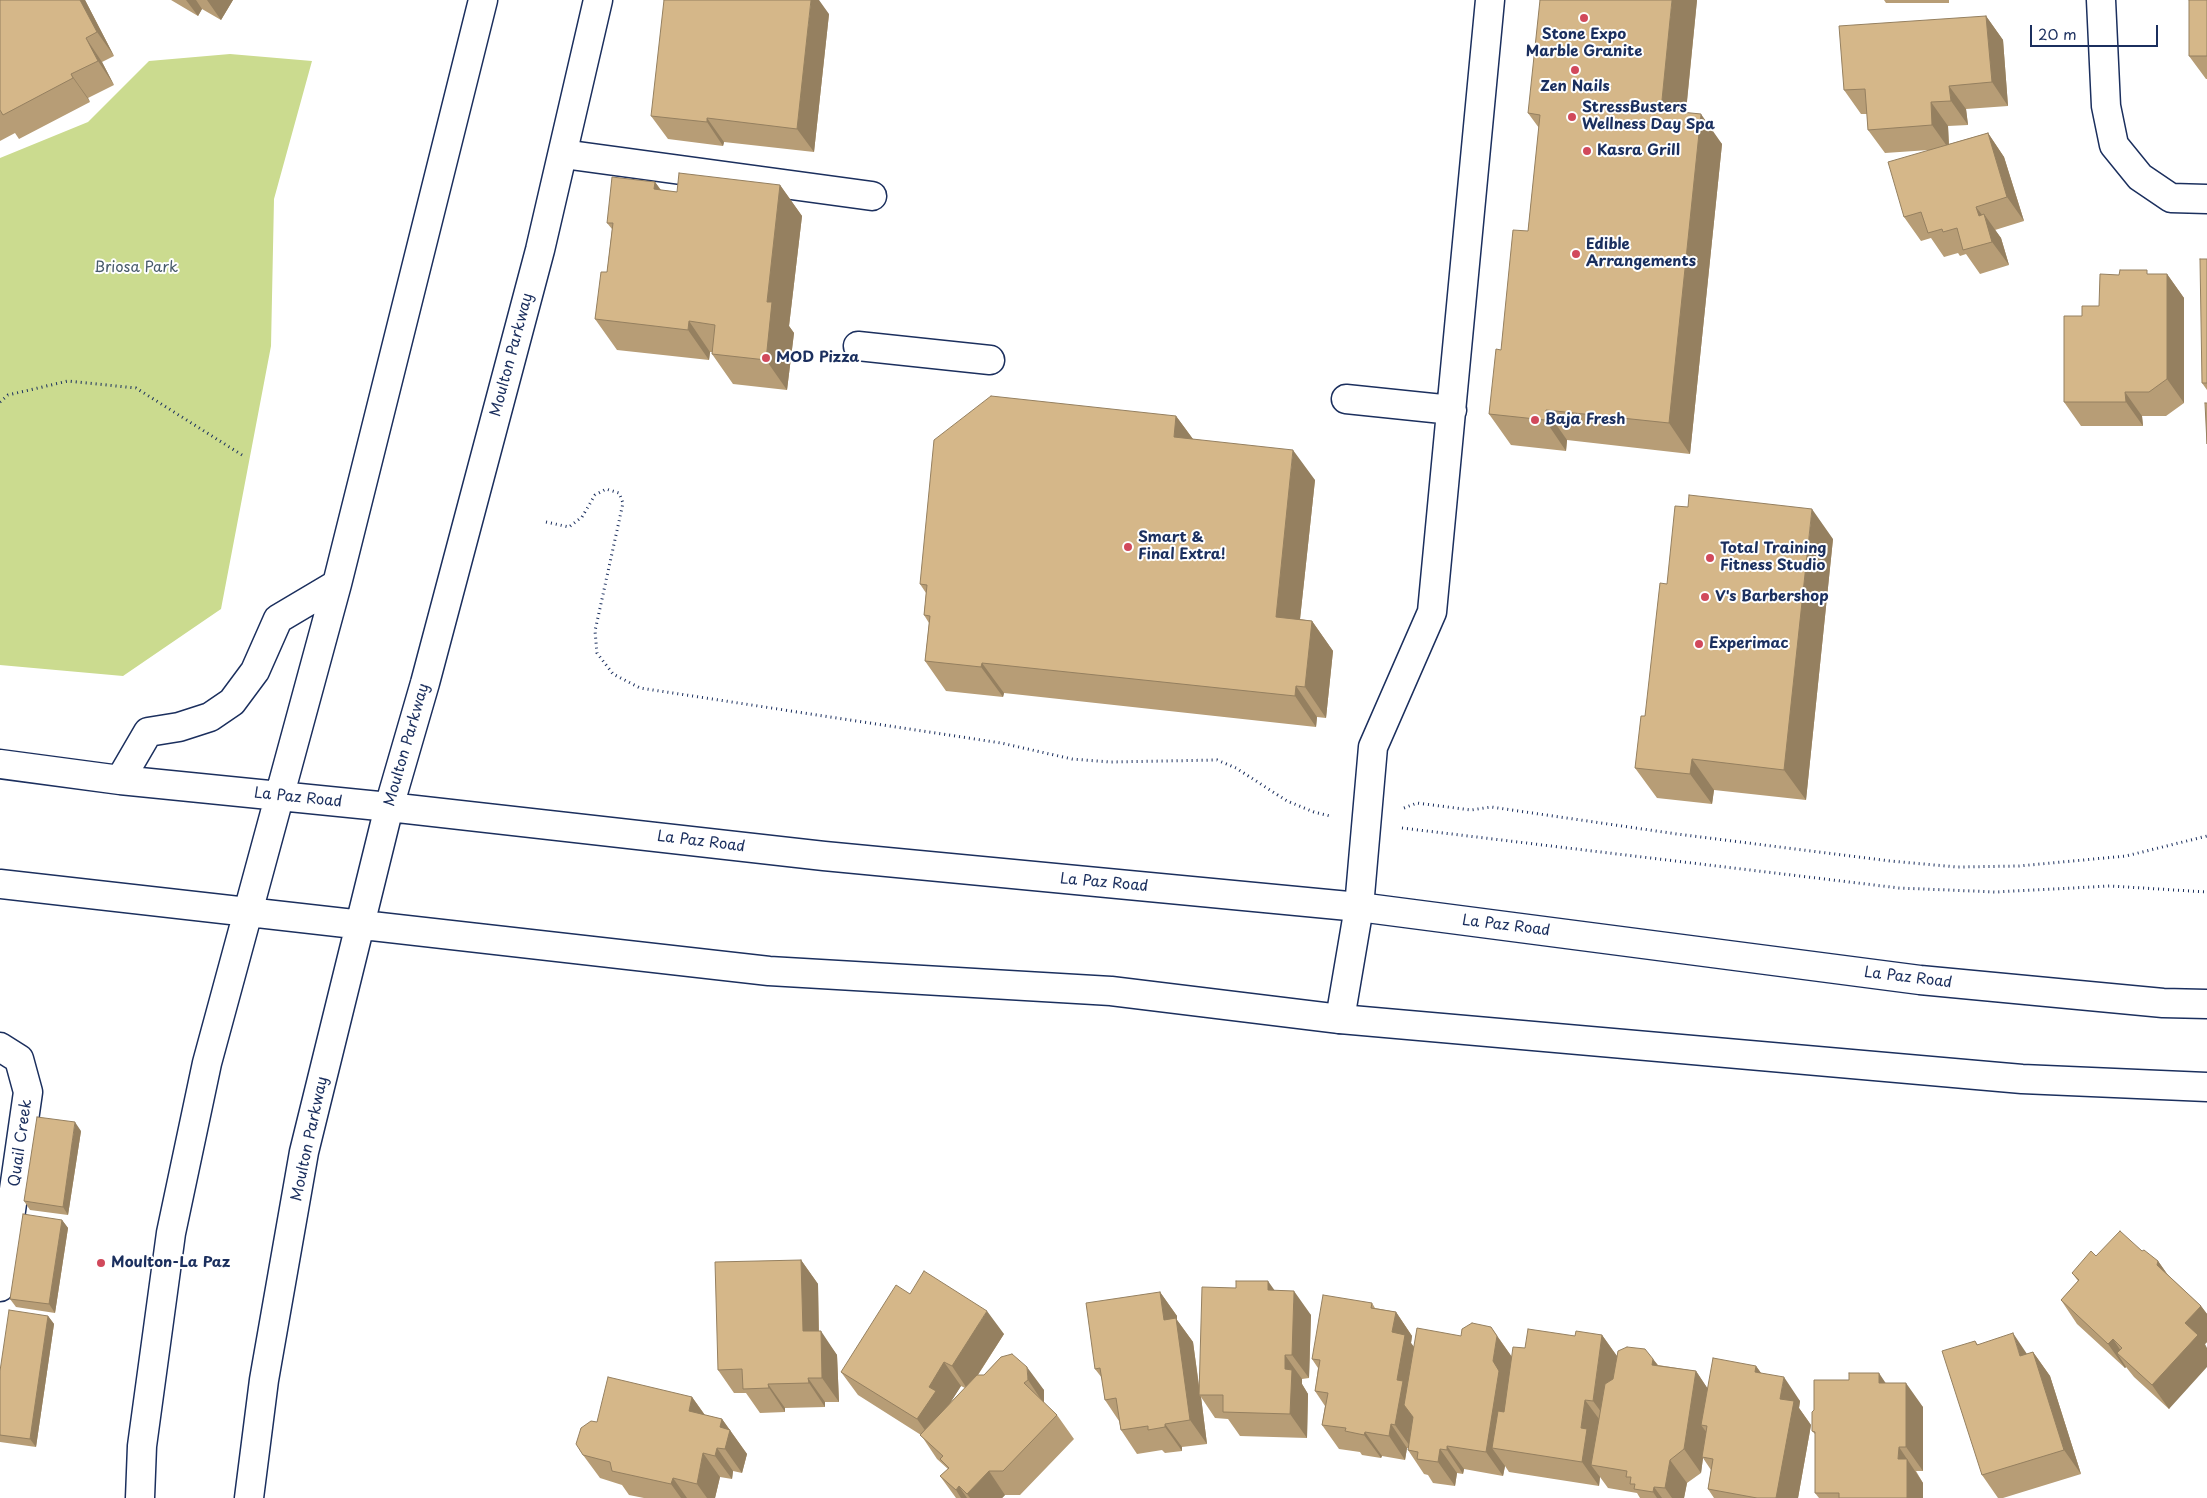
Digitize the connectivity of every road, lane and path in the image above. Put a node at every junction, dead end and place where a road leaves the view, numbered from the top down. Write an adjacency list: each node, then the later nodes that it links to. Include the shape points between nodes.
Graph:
1 (483, 0): 15 (main road)
2 (598, 0): 5 (main road, Moulton Parkway)
3 (1490, 0): 12 (main road)
4 (2101, 0): 7 (main road, via 2106,106 2114,145 2140,177 2171,198)
5 (563, 154): 6 (main road); 19 (main road, Moulton Parkway, via 538,260)
6 (872, 196)
7 (2207, 199)
8 (858, 346): 9 (main road)
9 (990, 360)
10 (1346, 399): 12 (main road)
11 (0, 402): 13 (path, via 8,395 68,381 136,388)
12 (1452, 410): 20 (main road, via 1432,612 1373,747)
13 (242, 455)
14 (546, 522): 20 (path, via 570,527 582,517 595,495 606,489 619,493 623,503 595,631 596,646 597,653 613,674 640,688 1001,744 1072,759 1110,762 1217,760 1236,768 1287,801 1314,812)
15 (337, 584): 17 (main road, via 278,619 255,671 232,702 210,717 148,732); 18 (main road)
16 (0, 764): 17 (main road, La Paz Road)
17 (120, 780): 18 (main road, La Paz Road)
18 (278, 796): 19 (main road, La Paz Road); 26 (main road)
19 (388, 807): 25 (main road, La Paz Road, via 824,856); 27 (main road, Moulton Parkway)
20 (1366, 823): 21 (path); 25 (main road)
21 (1399, 827): 22 (path, via 1402,809 1417,803 1471,810 1491,806 1677,834 1956,867 2019,866 2126,856); 24 (path, via 1899,888 1996,892 2110,886)
22 (2207, 836)
23 (0, 884): 26 (main road)
24 (2207, 892)
25 (1360, 907): 28 (main road, La Paz Road, via 1920,980 2163,1003); 29 (main road)
26 (247, 912): 27 (main road); 33 (main road, via 207,1063 170,1233 142,1446)
27 (360, 926): 29 (main road, via 769,971 1111,991); 34 (main road, Moulton Parkway, via 304,1152 264,1380)
28 (2207, 1004)
29 (1340, 1019): 31 (main road, via 2022,1079)
30 (9, 1053): 32 (main road, Quail Creek, via 28,1092)
31 (2207, 1086)
32 (0, 1287)
33 (140, 1498)
34 (250, 1498)

